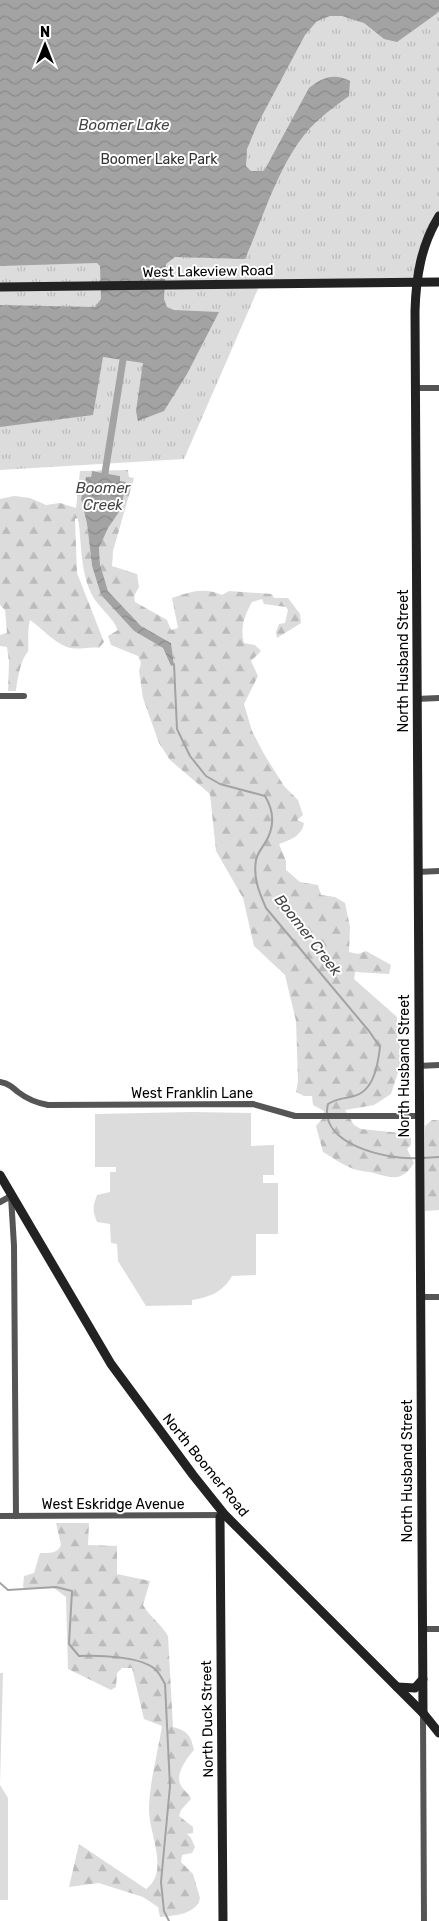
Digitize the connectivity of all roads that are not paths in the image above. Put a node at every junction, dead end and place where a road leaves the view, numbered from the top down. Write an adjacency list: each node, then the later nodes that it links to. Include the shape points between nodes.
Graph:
1 (439, 216): 2 (main road, North Husband Street, via 427,239)
2 (416, 282): 3 (main road, West Lakeview Road); 4 (main road, West Lakeview Road); 5 (main road, North Husband Street)
3 (439, 282)
4 (0, 287)
5 (416, 388): 6 (street); 10 (main road, North Husband Street)
6 (439, 388)
7 (0, 696): 8 (street)
8 (24, 696)
9 (439, 698): 10 (street)
10 (416, 699): 12 (main road, North Husband Street)
11 (439, 871): 12 (street)
12 (417, 872): 14 (main road, North Husband Street)
13 (439, 1065): 14 (street)
14 (418, 1066): 16 (main road, North Husband Street)
15 (0, 1082): 16 (street, West Franklin Lane, via 11,1084 17,1092 34,1102 48,1105 253,1104 295,1116)
16 (418, 1116): 20 (main road, North Husband Street)
17 (0, 1175): 18 (main road, North Boomer Road)
18 (11, 1196): 19 (street); 23 (street); 24 (main road, North Boomer Road, via 111,1364)
19 (0, 1202)
20 (420, 1297): 21 (street); 25 (main road, North Husband Street)
21 (439, 1297)
22 (0, 1516): 23 (street, West Eskridge Avenue)
23 (16, 1516): 24 (street, West Eskridge Avenue)
24 (222, 1516): 28 (main road, North Boomer Road); 32 (main road, North Duck Street)
25 (423, 1629): 26 (street); 27 (main road, North Husband Street)
26 (439, 1629)
27 (423, 1679): 28 (main road, via 416,1688); 29 (main road, North Husband Street)
28 (397, 1687): 29 (main road, North Boomer Road)
29 (423, 1713): 30 (main road, North Boomer Road); 33 (street, North Husband Street)
30 (434, 1722): 31 (main road, North Boomer Road)
31 (439, 1733)
32 (222, 1921)
33 (424, 1921)

